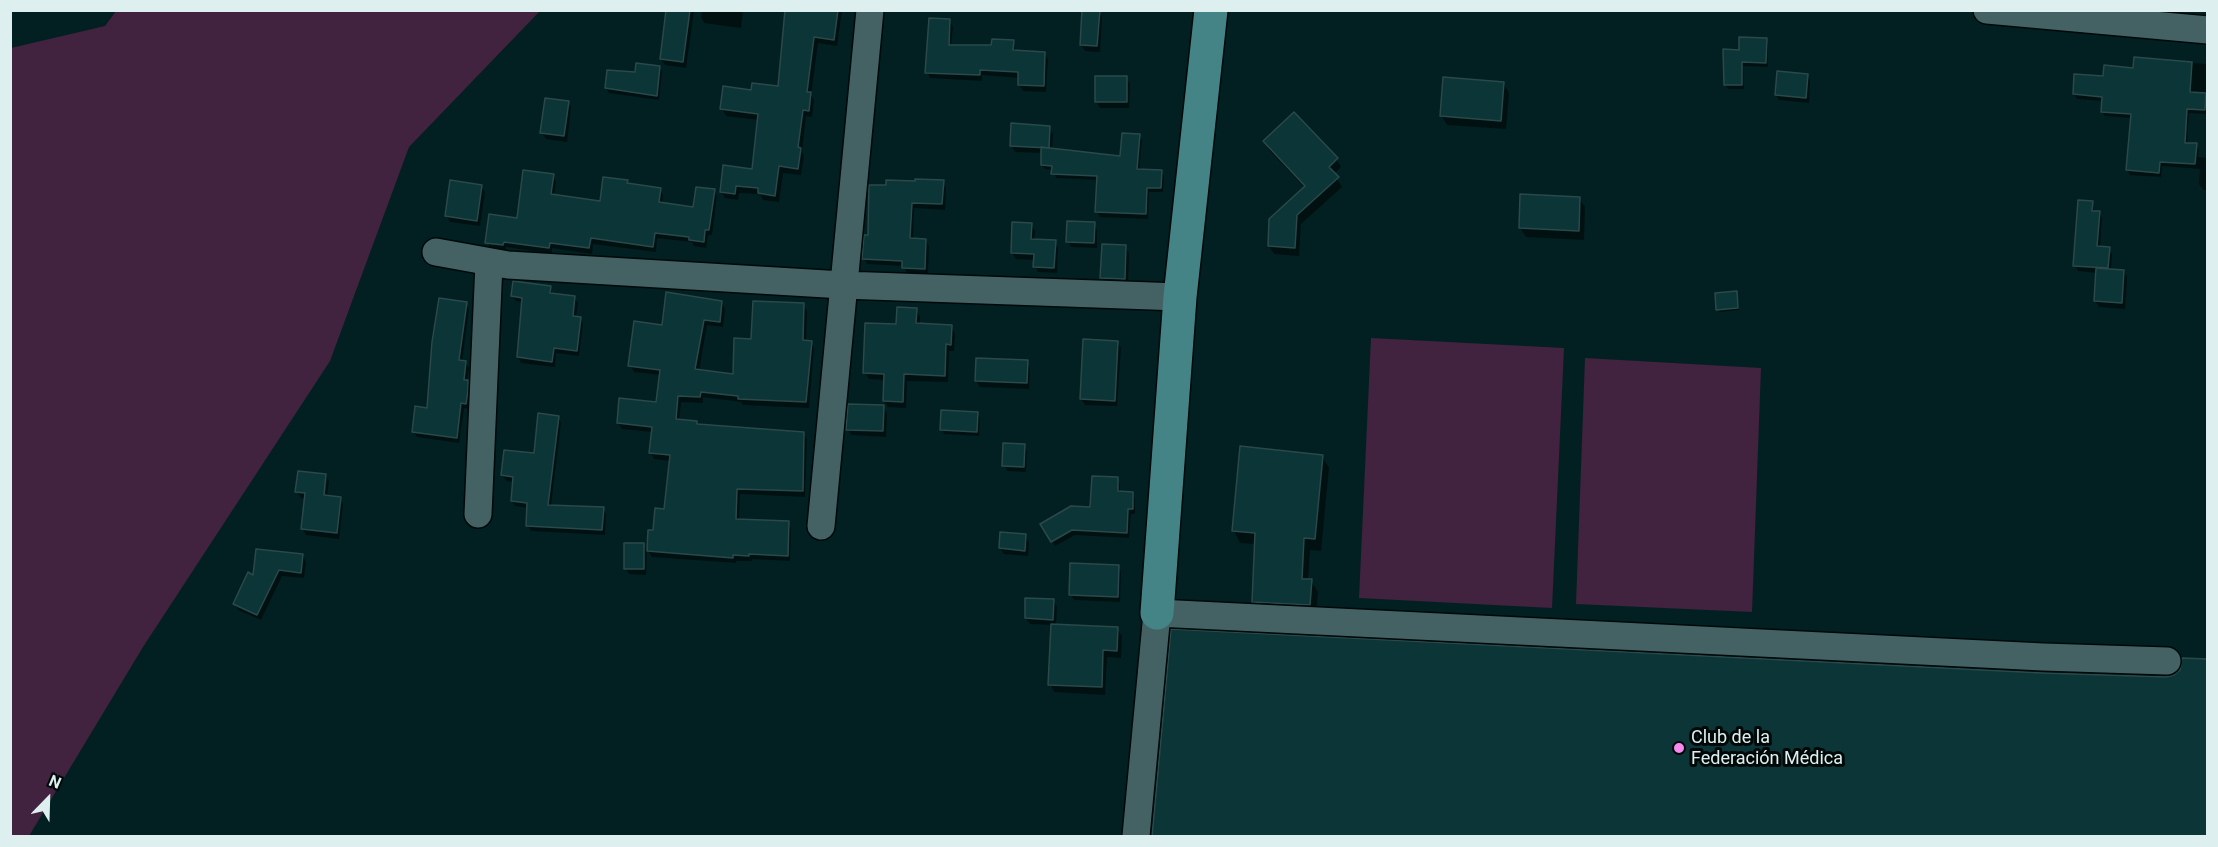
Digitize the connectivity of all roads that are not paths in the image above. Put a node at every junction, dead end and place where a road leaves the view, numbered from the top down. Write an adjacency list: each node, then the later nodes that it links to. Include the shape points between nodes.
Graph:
1 (870, 10): 7 (street)
2 (1211, 10): 8 (main road)
3 (1987, 10): 4 (street)
4 (2208, 30)
5 (436, 252): 6 (street)
6 (489, 262): 7 (street); 9 (street)
7 (843, 285): 8 (street); 10 (street)
8 (1180, 297): 11 (main road)
9 (478, 514)
10 (821, 526)
11 (1157, 613): 12 (street); 13 (street)
12 (2167, 661)
13 (1136, 837)

